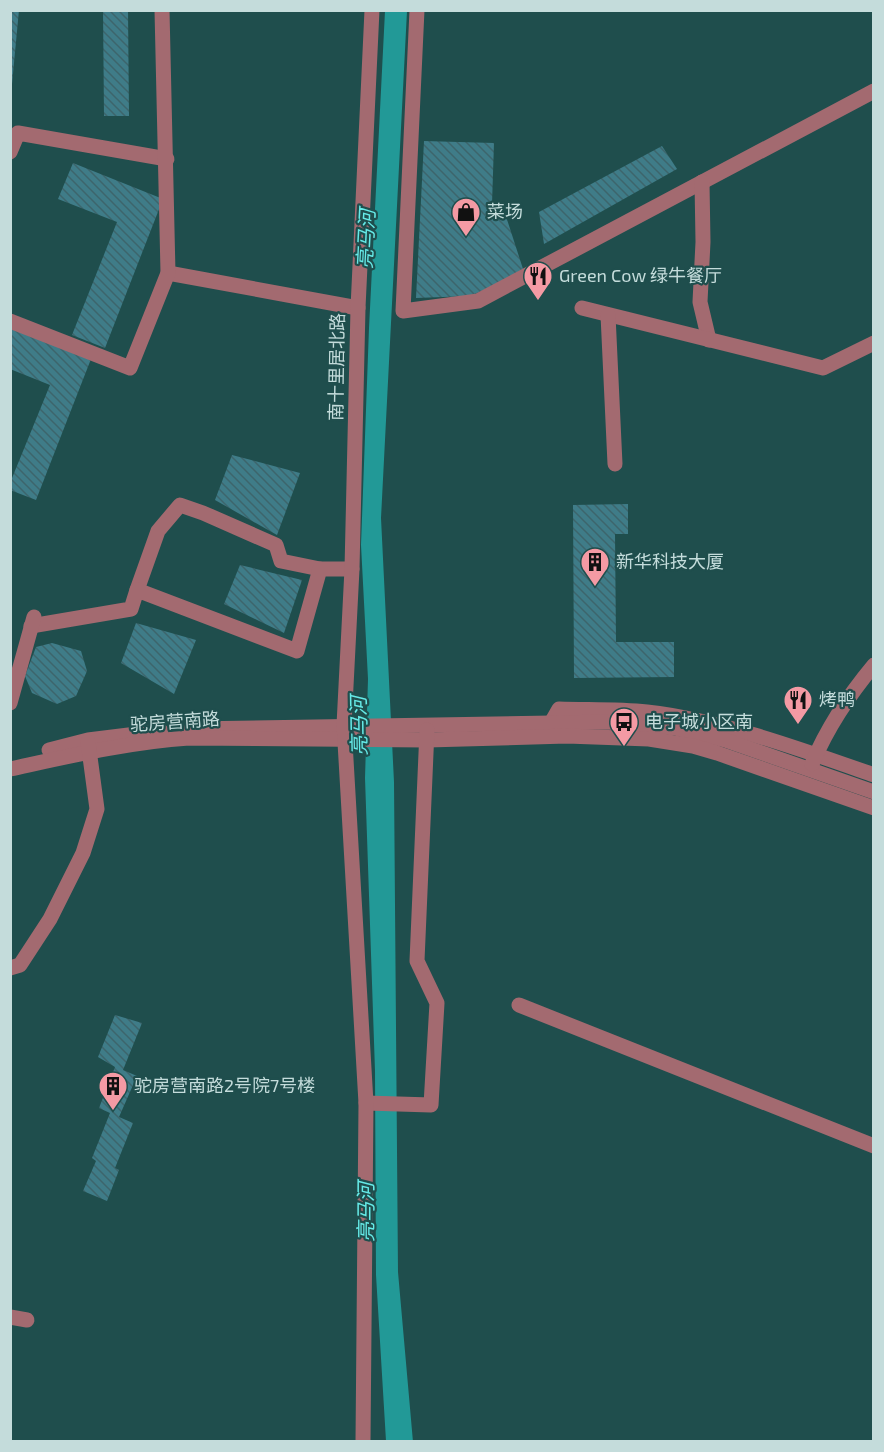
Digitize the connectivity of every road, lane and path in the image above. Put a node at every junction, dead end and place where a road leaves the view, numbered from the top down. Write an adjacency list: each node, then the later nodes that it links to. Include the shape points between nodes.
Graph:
1 (162, 10): 6 (street)
2 (372, 10): 9 (street, 南十里居北路)
3 (417, 10): 7 (street, via 403,312 478,301)
4 (873, 91): 7 (street)
5 (10, 152): 6 (street, via 18,132)
6 (167, 159): 8 (street)
7 (702, 182): 13 (street, via 700,302)
8 (168, 273): 9 (street); 12 (street, via 130,368)
9 (358, 308): 17 (street, 南十里居北路)
10 (582, 308): 11 (street)
11 (608, 315): 13 (street); 15 (street)
12 (10, 321)
13 (709, 339): 14 (street, via 823,368)
14 (873, 343)
15 (615, 464)
16 (320, 569): 17 (street); 18 (street, via 297,651); 18 (street, via 281,561 276,545 180,505 158,531)
17 (352, 569): 22 (street, 南十里居北路)
18 (137, 590): 20 (street, via 131,609 33,620)
19 (873, 665): 25 (street, via 835,718)
20 (10, 703)
21 (427, 732): 22 (street, 驼房营南路); 25 (street, via 649,739); 25 (street, via 609,722 675,728); 32 (street, via 417,961 438,1003 430,1105)
22 (345, 733): 23 (street, 驼房营南路, via 185,729 140,732); 32 (street, 南十里居北路)
23 (89, 746): 24 (street, 驼房营南路); 26 (street, 驼房营南路); 30 (street, via 97,809 83,853 50,919 20,965)
24 (10, 759)
25 (810, 768): 27 (street); 28 (street); 29 (street)
26 (10, 769)
27 (873, 775)
28 (873, 792)
29 (873, 808)
30 (10, 968)
31 (519, 1005): 33 (street)
32 (366, 1103): 36 (street, 南十里居北路)
33 (873, 1146)
34 (10, 1317): 35 (street)
35 (27, 1320)
36 (363, 1442)

